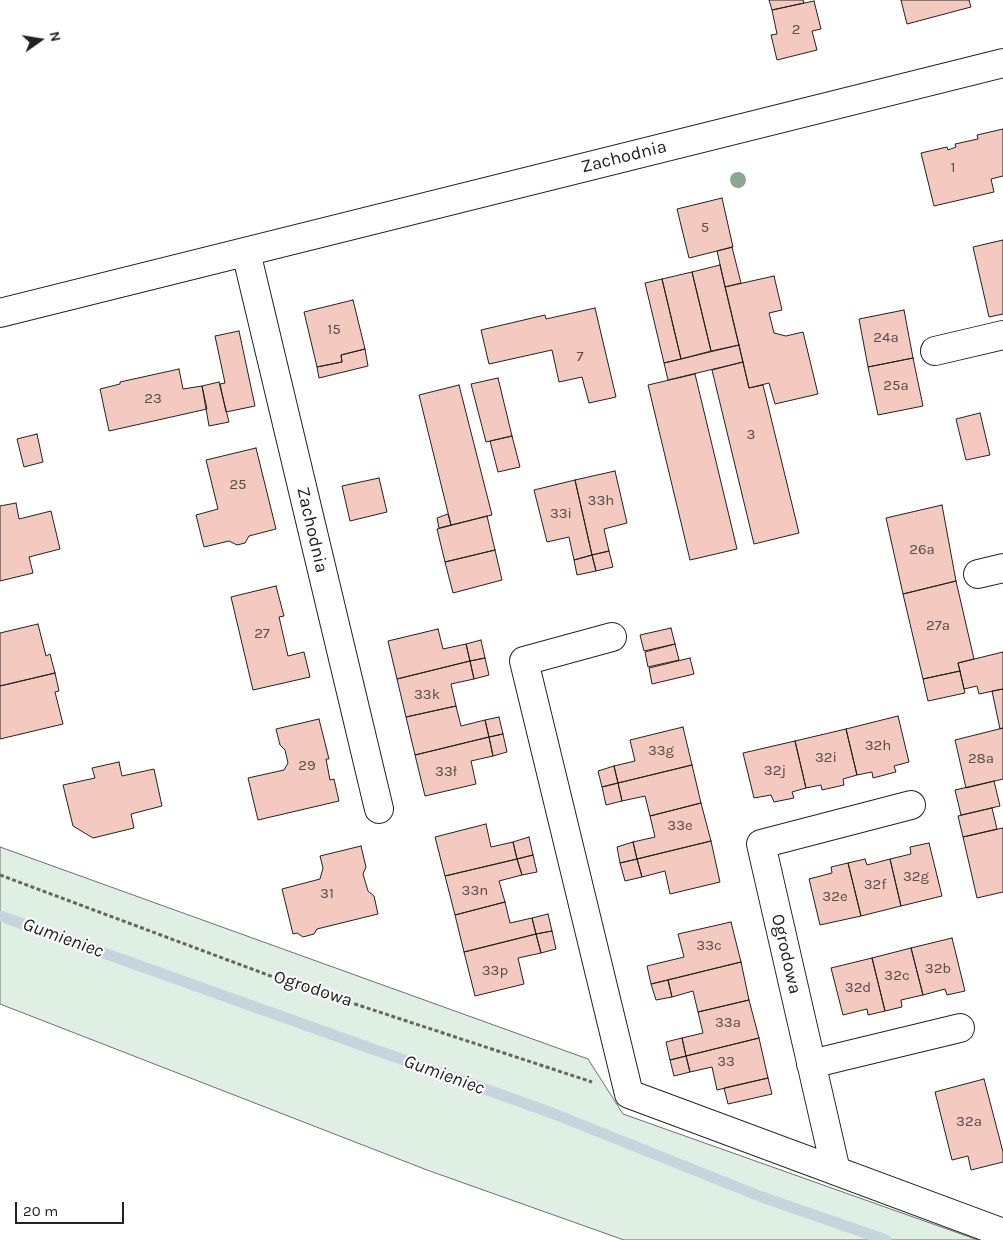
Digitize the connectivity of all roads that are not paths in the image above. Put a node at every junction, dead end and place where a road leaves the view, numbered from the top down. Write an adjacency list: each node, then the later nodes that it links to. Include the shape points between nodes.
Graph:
1 (1003, 63): 2 (street, Zachodnia)
2 (246, 252): 3 (street, Zachodnia); 8 (street, Zachodnia)
3 (0, 313)
4 (1003, 335): 5 (street)
5 (935, 351)
6 (612, 637): 11 (street, via 524,661 628,1094)
7 (911, 805): 10 (street, Ogrodowa, via 760,844)
8 (379, 809)
9 (960, 1028): 10 (street)
10 (811, 1064): 11 (street, Ogrodowa)
11 (836, 1171): 12 (street)
12 (1003, 1233)

